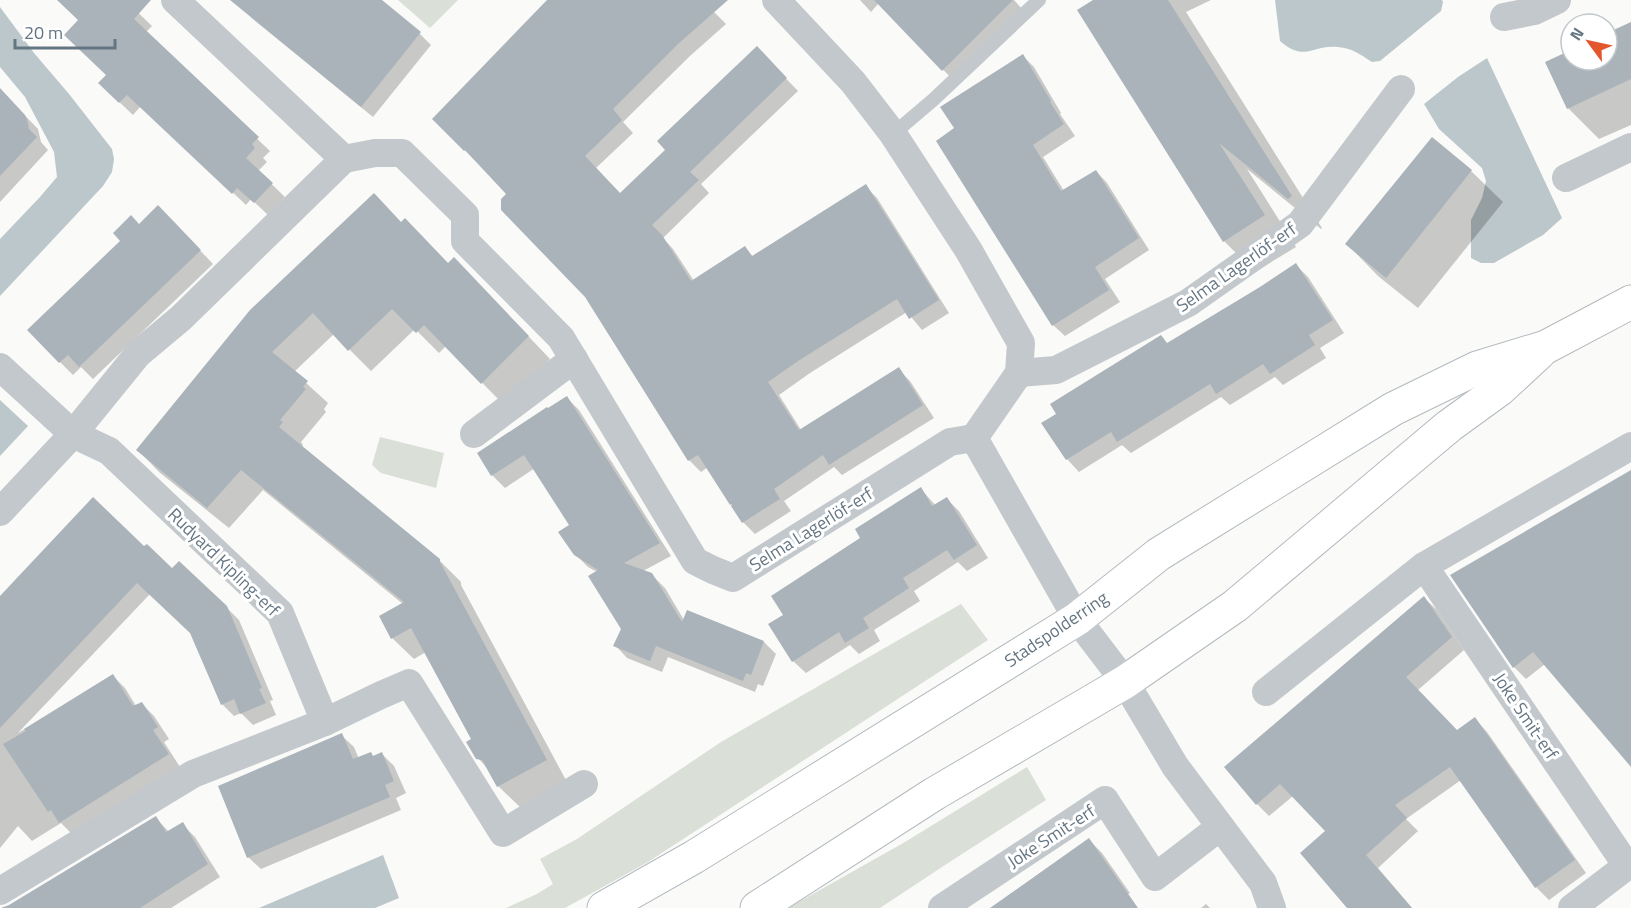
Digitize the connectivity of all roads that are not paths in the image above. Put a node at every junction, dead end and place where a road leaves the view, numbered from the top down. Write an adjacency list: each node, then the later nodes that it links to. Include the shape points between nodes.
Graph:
1 (175, 0): 9 (street)
2 (776, 0): 7 (street, via 853,82)
3 (1039, 0): 7 (lane)
4 (1557, 0): 5 (street, via 1534,11)
5 (1504, 17)
6 (1401, 89): 15 (street, Selma Lagerlöf-erf, via 1300,224 1188,303 1056,370)
7 (893, 134): 15 (street, via 969,251 1021,343)
8 (1631, 147): 10 (street)
9 (344, 159): 13 (street, Selma Lagerlöf-erf, via 402,153 465,215 465,241 561,338); 16 (street, via 181,318 138,354)
10 (1566, 178)
11 (1631, 302): 12 (street, Stadspolderring)
12 (1546, 347): 22 (street, Stadspolderring, via 1477,368 1393,409 1159,554); 23 (street, Stadspolderring, via 1235,606)
13 (574, 359): 17 (street); 18 (street, Selma Lagerlöf-erf, via 695,561 733,578 950,442)
14 (0, 367): 16 (street, Rudyard Kipling-erf)
15 (1019, 373): 18 (street)
16 (73, 434): 20 (street); 25 (street, Rudyard Kipling-erf, via 109,452 280,613)
17 (474, 434)
18 (974, 438): 22 (street)
19 (1631, 446): 21 (street)
20 (0, 512)
21 (1424, 566): 24 (street); 28 (street, Joke Smit-erf)
22 (1077, 619): 23 (street); 30 (street, Stadspolderring, via 694,857)
23 (1125, 682): 27 (street, via 1174,766); 31 (street, Stadspolderring, via 934,794)
24 (1266, 692)
25 (325, 722): 26 (street, via 409,683 503,833); 29 (street, via 193,774)
26 (584, 784)
27 (1220, 827): 32 (street, Joke Smit-erf, via 1155,877 1105,800); 33 (street, via 1263,883)
28 (1629, 868): 34 (street, Joke Smit-erf)
29 (0, 891)
30 (604, 908)
31 (757, 908)
32 (942, 908)
33 (1272, 908)
34 (1572, 908)

